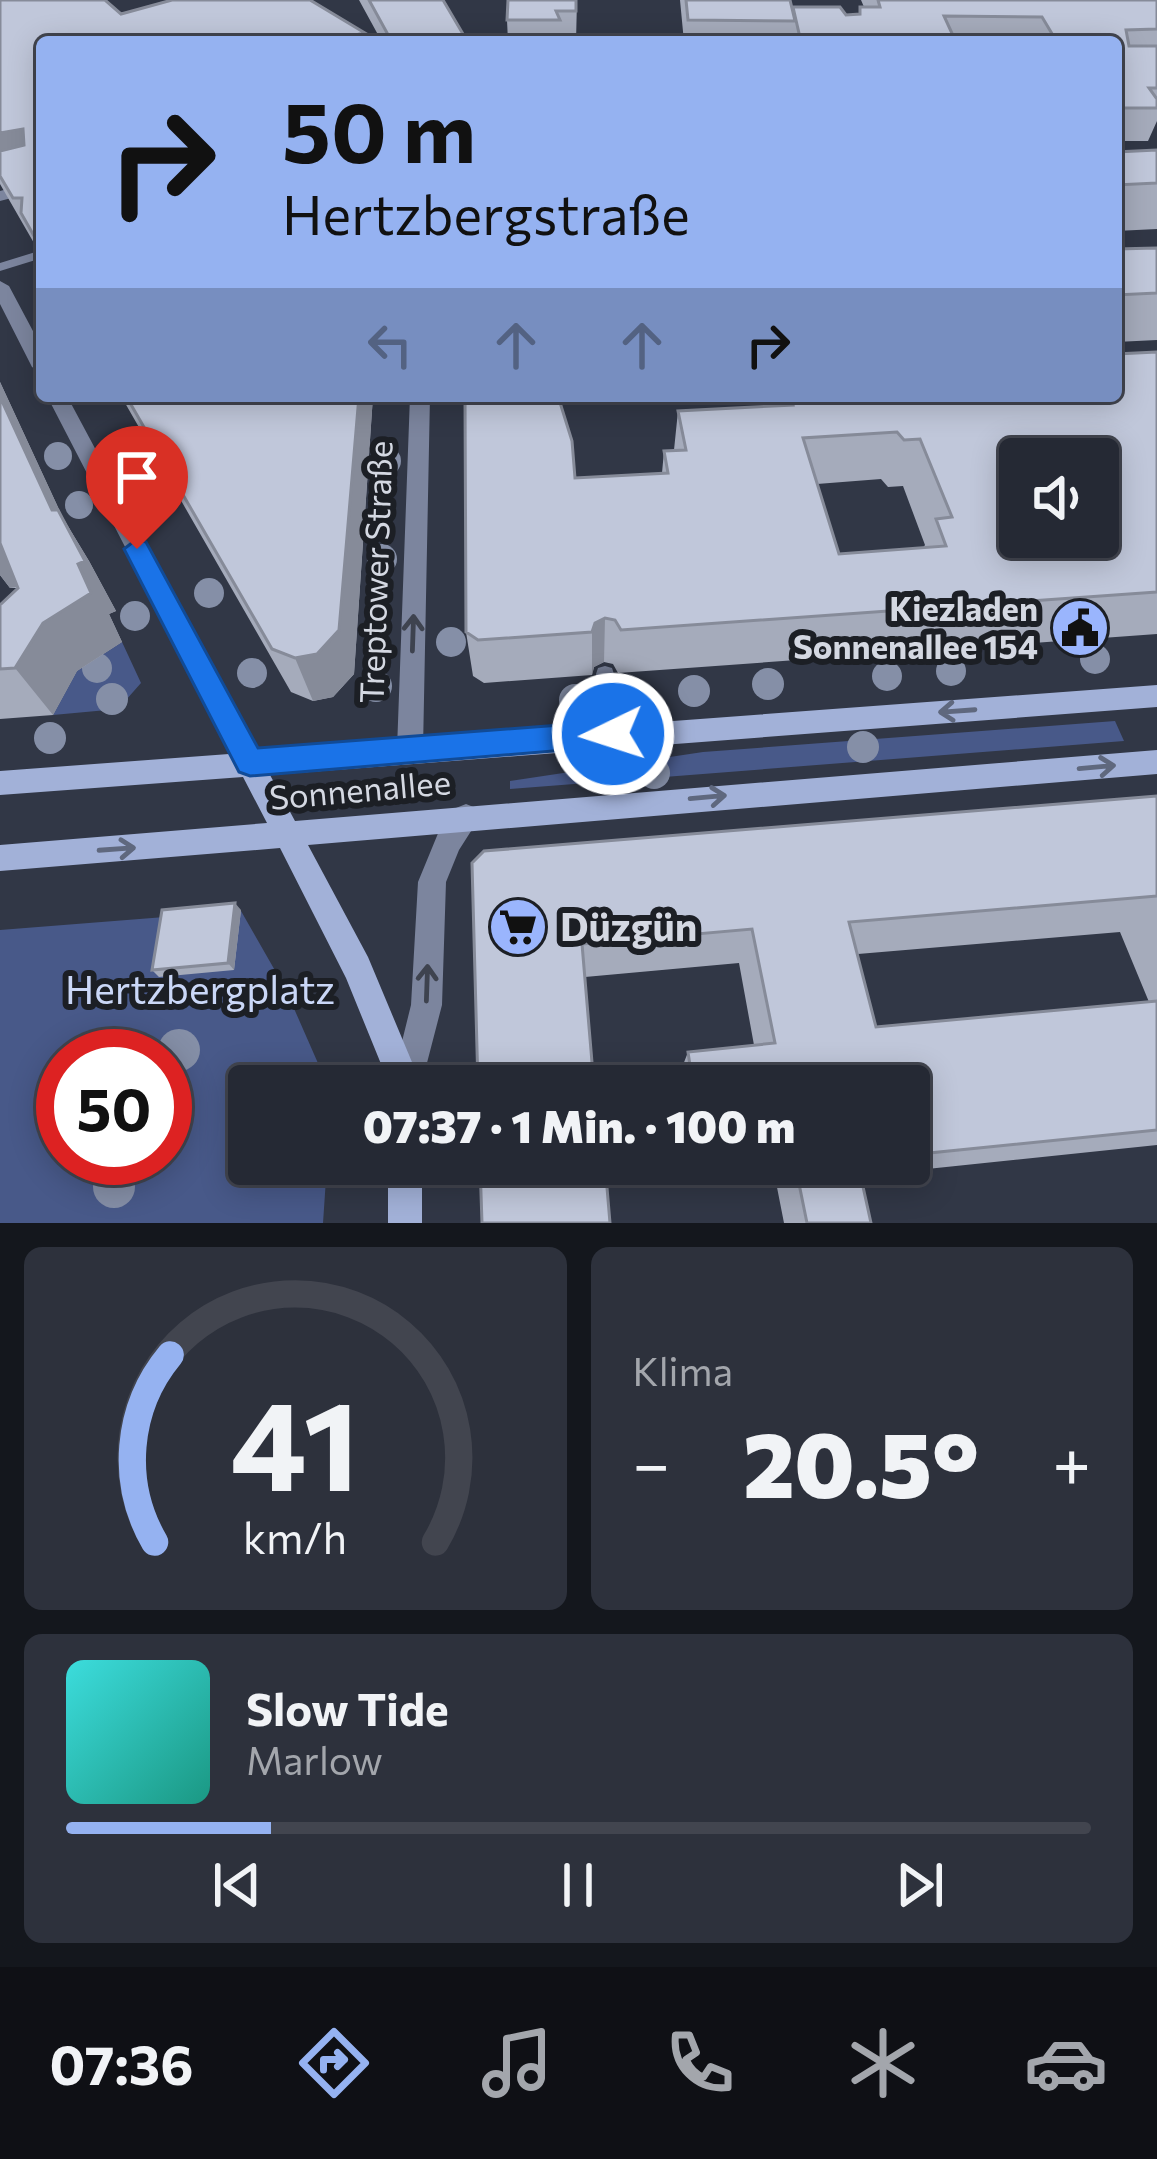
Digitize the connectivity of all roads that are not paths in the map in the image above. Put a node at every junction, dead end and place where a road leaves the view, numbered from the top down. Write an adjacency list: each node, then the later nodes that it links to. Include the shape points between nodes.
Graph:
1 (36, 187): 2 (street)
2 (0, 196)
3 (36, 256): 4 (lane)
4 (0, 267)
5 (0, 286): 6 (street)
6 (36, 355)
7 (60, 402): 14 (street)
8 (421, 402): 12 (street, Treptower Straße, one-way to 8)
9 (605, 674): 11 (lane)
10 (1157, 696): 11 (main road, Sonnenallee, one-way to 11)
11 (613, 734): 12 (main road, Sonnenallee)
12 (410, 749): 14 (main road, Sonnenallee)
13 (1157, 762): 16 (main road, Sonnenallee, one-way to 13)
14 (250, 763): 15 (main road, Sonnenallee); 17 (main road)
15 (0, 783)
16 (466, 817): 17 (main road, Sonnenallee); 20 (street, one-way to 16, via 428,997 430,879)
17 (286, 833): 18 (main road, Sonnenallee, one-way to 17); 19 (main road)
18 (0, 858)
19 (399, 1065)
20 (411, 1065)
21 (405, 1185): 22 (main road)
22 (405, 1223)

